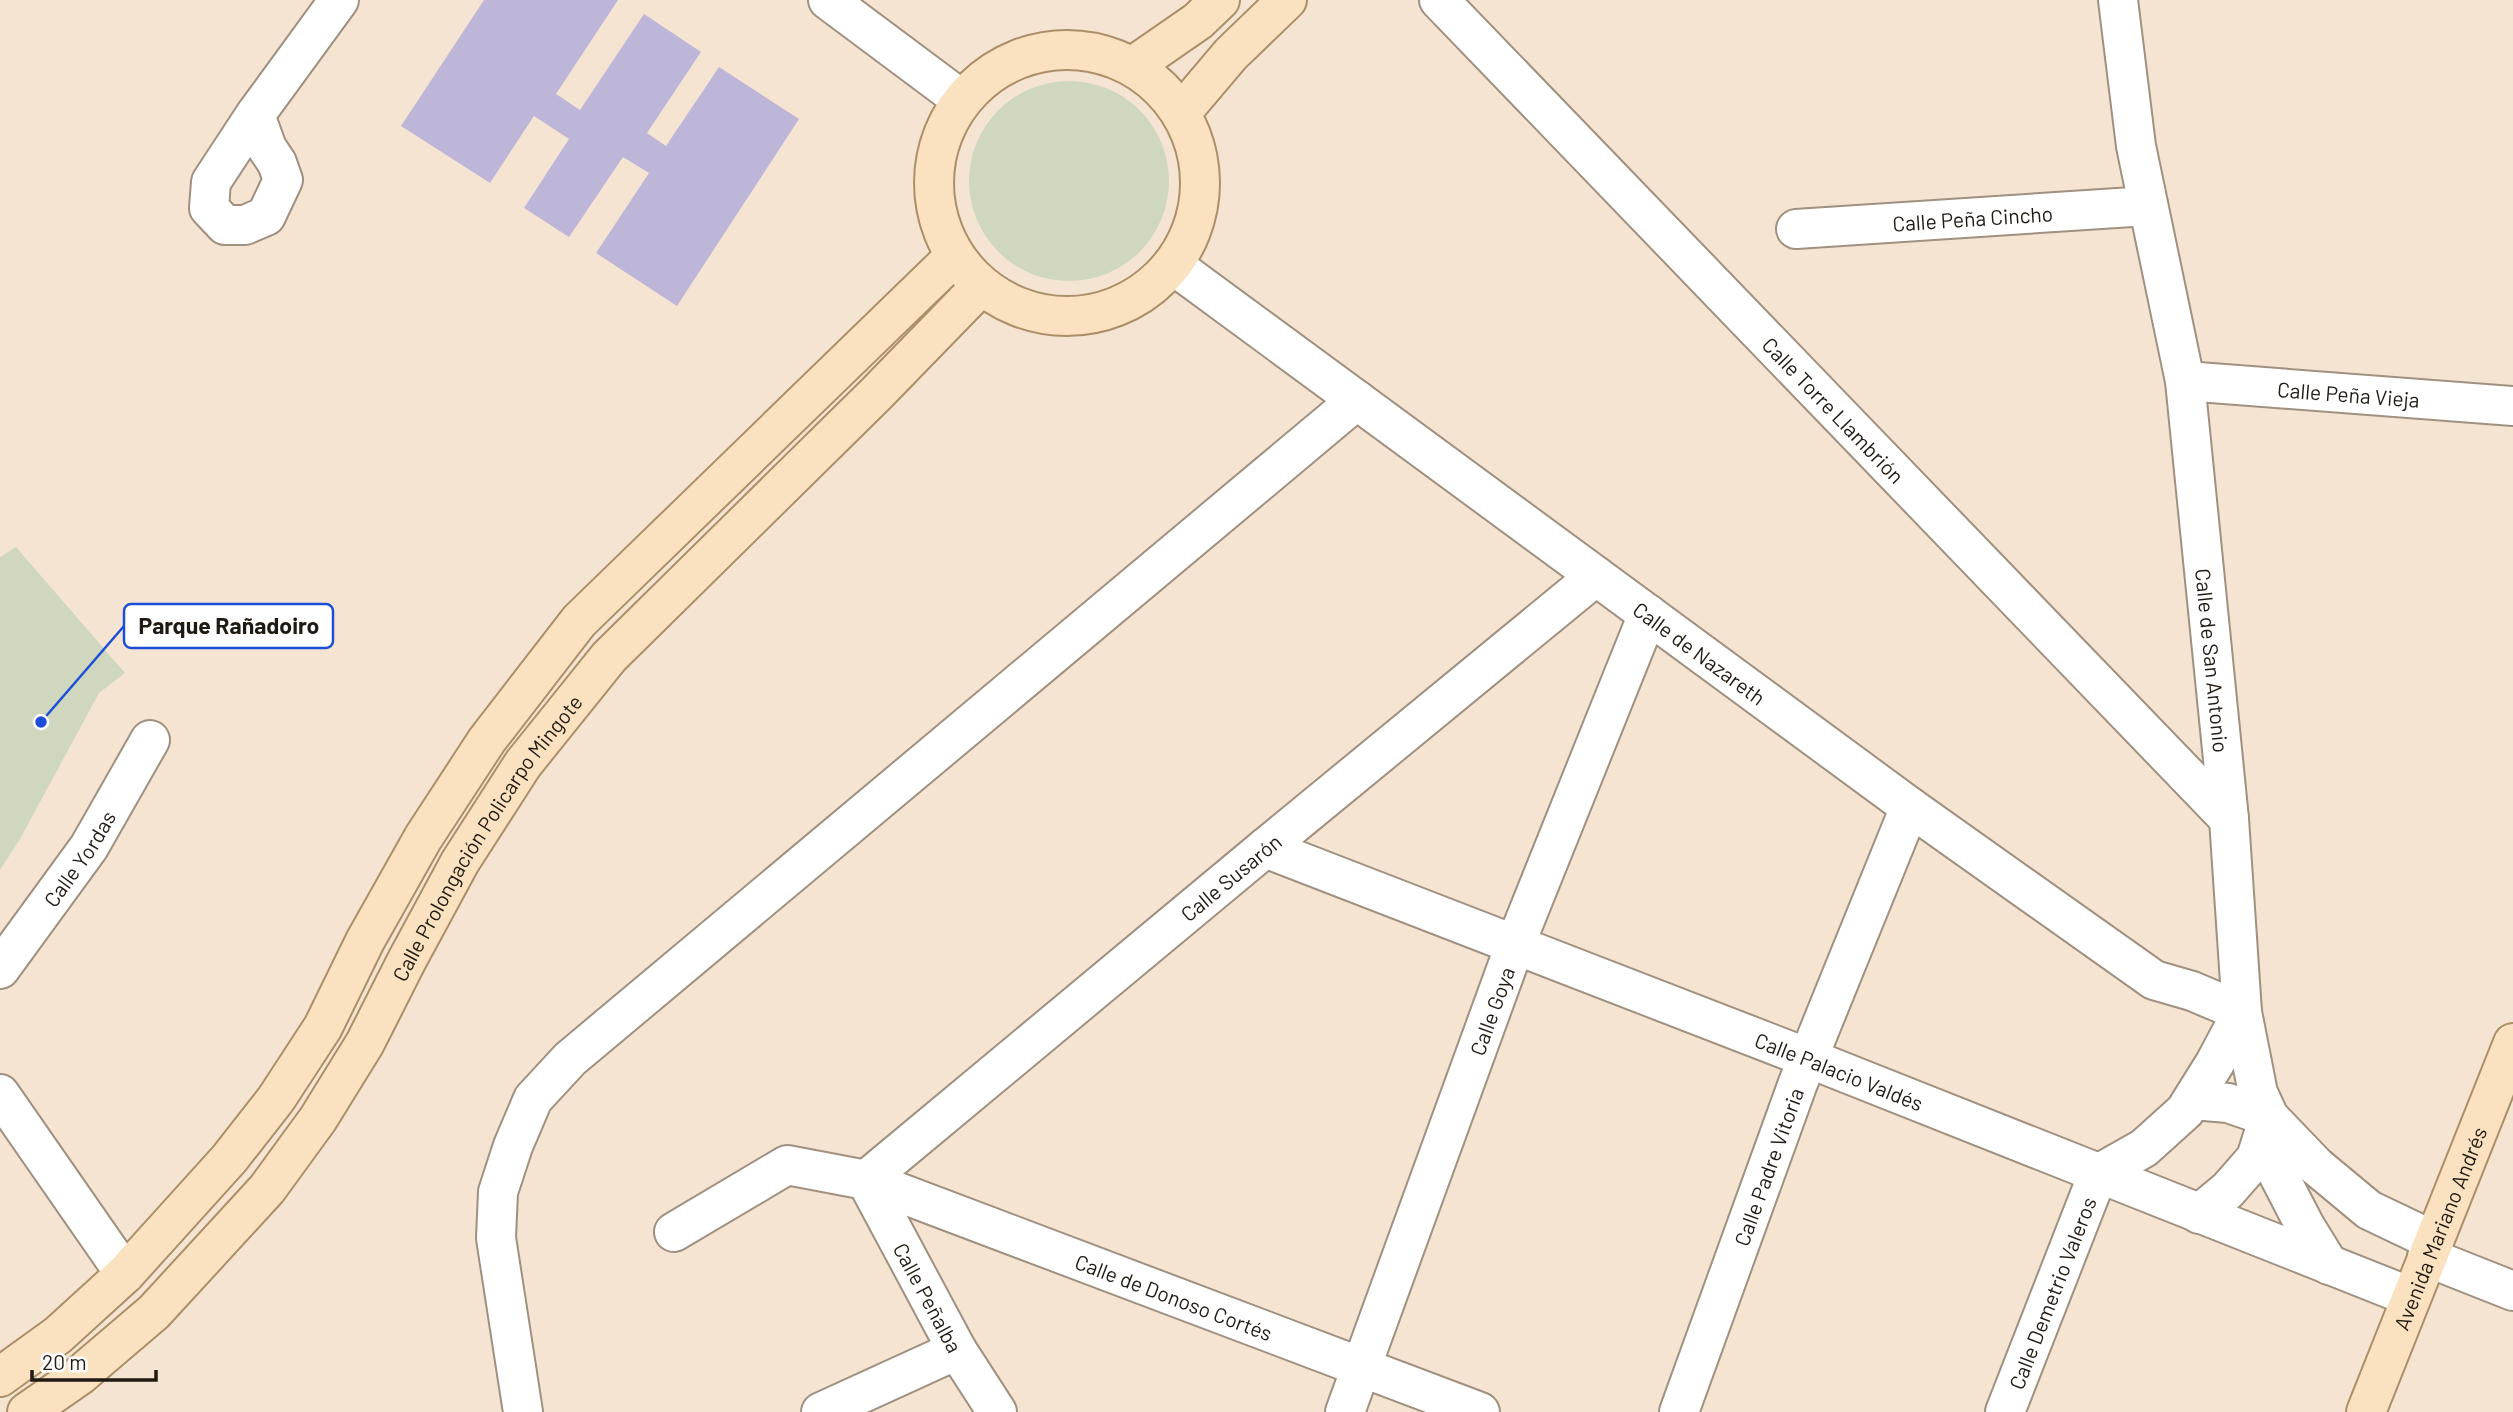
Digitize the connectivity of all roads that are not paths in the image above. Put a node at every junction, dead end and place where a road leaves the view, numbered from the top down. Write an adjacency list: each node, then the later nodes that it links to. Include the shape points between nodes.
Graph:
1 (339, 0): 10 (street)
2 (828, 0): 8 (street)
3 (1220, 0): 7 (main road)
4 (1287, 0): 9 (main road, via 1231,54)
5 (1439, 0): 23 (street, Calle Torre Llambrión)
6 (2118, 0): 11 (street, Calle de San Antonio)
7 (1133, 66): 8 (main road, via 1105,54 1044,51 988,75); 9 (main road, via 1160,86)
8 (962, 100): 13 (main road, via 946,124 935,157 933,191 940,225)
9 (1181, 113): 14 (main road, via 1197,150 1201,191 1193,230)
10 (255, 115)
11 (2148, 206): 12 (street, Calle Peña Cincho); 16 (street, Calle de San Antonio)
12 (1796, 229)
13 (954, 256): 15 (main road); 39 (main road, via 579,621 488,740 422,838 323,1027 276,1099 229,1160)
14 (1172, 265): 15 (main road, via 1141,294 1102,312 1060,316 1018,307); 17 (street, Calle de Nazareth)
15 (981, 286): 45 (main road, Calle Prolongación Policarpo Mingote, via 609,657 523,764 467,851 365,1043 267,1189 154,1312 79,1376)
16 (2185, 381): 18 (street, Calle Peña Vieja); 23 (street, Calle de San Antonio)
17 (1357, 400): 19 (street, Calle de Nazareth); 46 (street, via 581,1050 533,1099 498,1192 496,1238)
18 (2513, 406)
19 (1596, 576): 20 (street, Calle de Nazareth); 24 (street, Calle Susarón)
20 (1648, 614): 22 (street, Calle de Nazareth); 25 (street, Calle Goya)
21 (150, 740): 26 (street, Calle Yordas, via 89,847)
22 (1910, 807): 27 (street, Calle de Nazareth, via 2154,981); 29 (street, Calle Padre Vitoria)
23 (2229, 819): 27 (street, Calle de San Antonio)
24 (1265, 848): 25 (street, Calle Palacio Valdés); 34 (street, Calle Susarón)
25 (1515, 945): 29 (street, Calle Palacio Valdés); 43 (street, Calle Goya)
26 (0, 969)
27 (2242, 1012): 31 (street); 32 (street, Calle de San Antonio, via 2258,1093)
28 (2513, 1043): 37 (main road, Avenida Mariano Andrés)
29 (1808, 1058): 33 (street, Calle Palacio Valdés); 51 (street, Calle Padre Vitoria)
30 (0, 1094): 39 (street)
31 (2193, 1100): 32 (street, via 2228,1103); 33 (street, via 2144,1148)
32 (2269, 1117): 35 (street, via 2256,1158); 37 (street, Calle de San Antonio, via 2316,1166 2369,1210); 38 (street, via 2276,1170)
33 (2098, 1174): 35 (street, Calle Palacio Valdés); 52 (street, Calle Demetrio Valeros)
34 (866, 1180): 36 (street, Calle de Donoso Cortés, via 787,1165); 42 (street, Calle Peñalba); 43 (street, Calle de Donoso Cortés)
35 (2199, 1214): 38 (street, Calle Palacio Valdés)
36 (674, 1233)
37 (2430, 1249): 40 (street, Calle de San Antonio); 41 (main road, Avenida Mariano Andrés)
38 (2329, 1265): 41 (street, Calle Palacio Valdés)
39 (125, 1274): 44 (main road, via 58,1335)
40 (2513, 1291)
41 (2411, 1297): 53 (main road, Avenida Mariano Andrés)
42 (957, 1350): 47 (street); 48 (street, Calle Peñalba)
43 (1362, 1368): 49 (street, Calle Goya); 50 (street, Calle de Donoso Cortés)
44 (0, 1377)
45 (27, 1412)
46 (523, 1412)
47 (821, 1412)
48 (997, 1412)
49 (1345, 1412)
50 (1480, 1412)
51 (1679, 1412)
52 (2006, 1412)
53 (2366, 1412)

